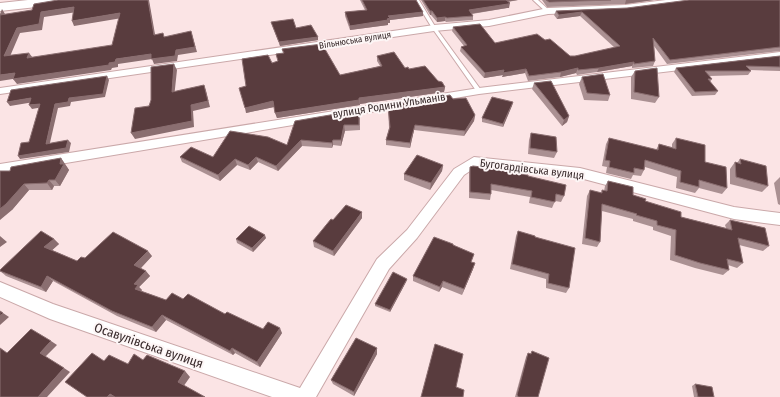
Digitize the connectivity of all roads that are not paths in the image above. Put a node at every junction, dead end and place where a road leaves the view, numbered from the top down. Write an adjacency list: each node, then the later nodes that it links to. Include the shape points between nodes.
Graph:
1 (60, 0): 5 (street)
2 (417, 0): 8 (lane)
3 (535, 0): 7 (lane)
4 (688, 0): 7 (street, Вільнюська вулиця, via 625,8)
5 (13, 3): 6 (street)
6 (0, 8)
7 (548, 11): 8 (street, Вільнюська вулиця, via 489,23)
8 (434, 28): 10 (street, Вільнюська вулиця); 11 (lane)
9 (780, 55): 11 (street, вулиця Родини Ульманів)
10 (0, 91)
11 (479, 91): 12 (street, вулиця Родини Ульманів)
12 (0, 169)
13 (780, 219): 16 (street, Бугогардівська вулиця, via 734,213 580,173 474,162 459,172 412,234 383,264)
14 (0, 288): 15 (street, Осавулівська вулиця, via 50,311)
15 (299, 397)
16 (305, 397)

